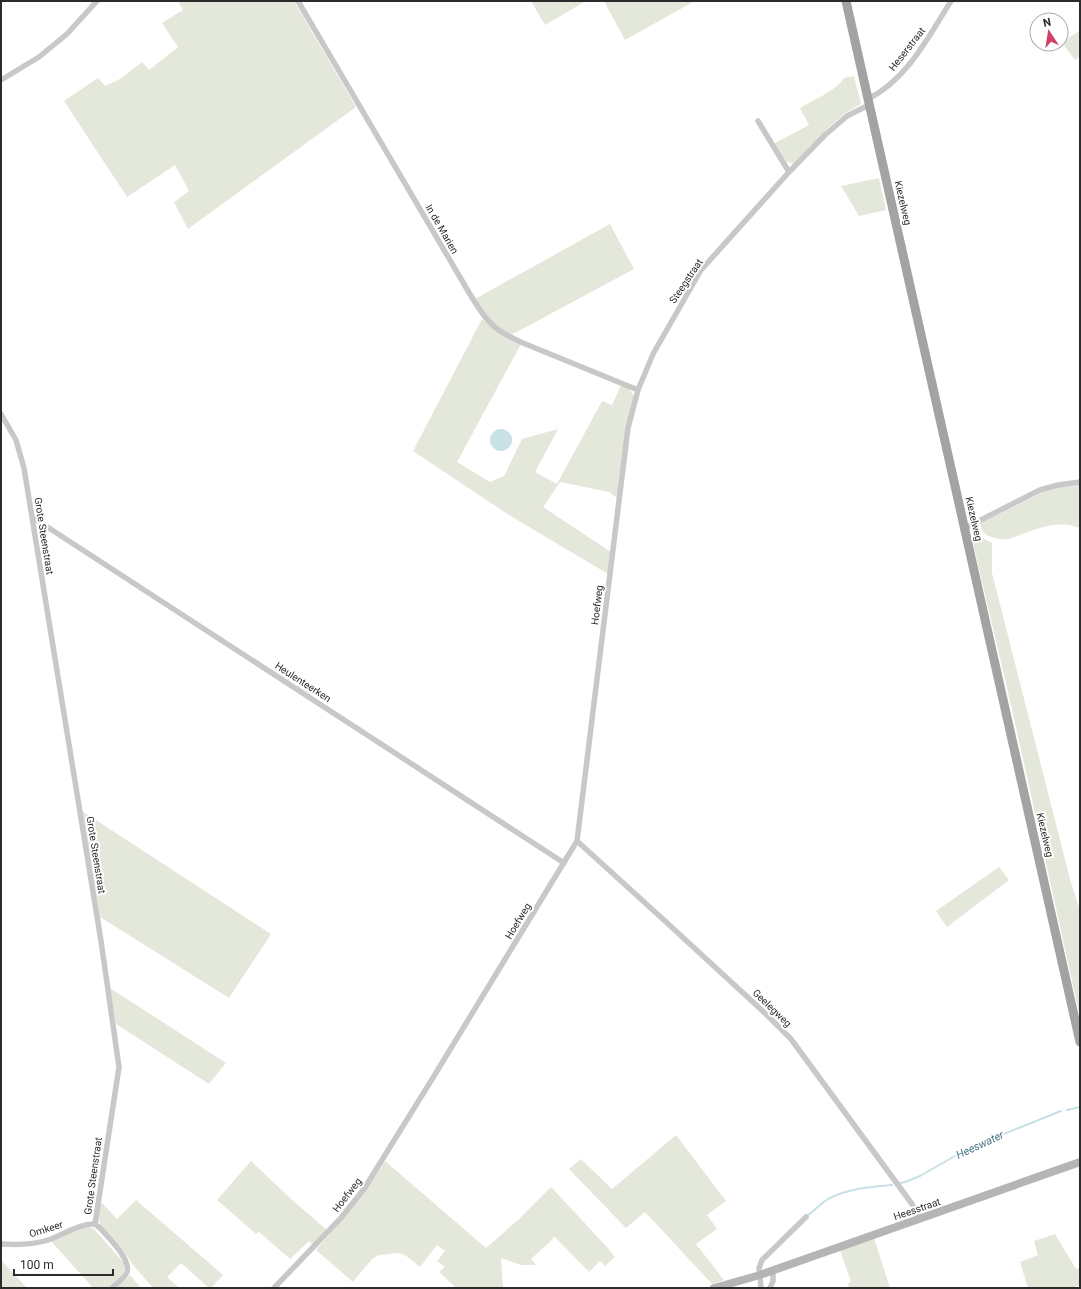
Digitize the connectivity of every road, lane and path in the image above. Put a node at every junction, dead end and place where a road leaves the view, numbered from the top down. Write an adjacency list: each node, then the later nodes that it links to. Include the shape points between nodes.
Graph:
1 (97, 1): 5 (street, via 67,34 39,58)
2 (298, 1): 9 (street, In de Marien, via 488,322 524,343)
3 (846, 1): 6 (main road, Kiezelweg)
4 (951, 1): 6 (street, Heserstraat, via 905,70)
5 (1, 80)
6 (869, 102): 8 (street, Steegstraat, via 846,116); 14 (main road, Kiezelweg)
7 (758, 121): 8 (street)
8 (789, 172): 9 (street, Steegstraat, via 701,270 652,354)
9 (638, 390): 12 (street, Steegstraat, via 628,428)
10 (1, 414): 13 (street, Grote Steenstraat, via 16,440 24,468)
11 (1080, 482): 14 (street, via 1040,490)
12 (619, 501): 15 (street, Hoefweg)
13 (32, 517): 16 (street, Heulenteerken); 21 (street, Grote Steenstraat, via 101,941 118,1067)
14 (964, 528): 17 (main road, Kiezelweg)
15 (577, 841): 16 (street, Hoefweg); 20 (street, Geelegweg, via 791,1039)
16 (564, 863): 26 (street, Hoefweg, via 364,1189 340,1219)
17 (1080, 1042)
18 (1080, 1162): 20 (street, Heesstraat)
19 (806, 1217): 24 (street, via 762,1260)
20 (920, 1218): 23 (street, Heesstraat)
21 (95, 1224): 22 (street, Omkeer, via 82,1226 35,1244); 25 (street, Grote Steenstraat, via 126,1261 125,1276)
22 (1, 1244)
23 (773, 1270): 24 (street, Heesstraat); 29 (street)
24 (760, 1274): 27 (street, Heesstraat); 28 (street)
25 (112, 1288)
26 (274, 1288)
27 (714, 1288)
28 (761, 1288)
29 (770, 1288)

